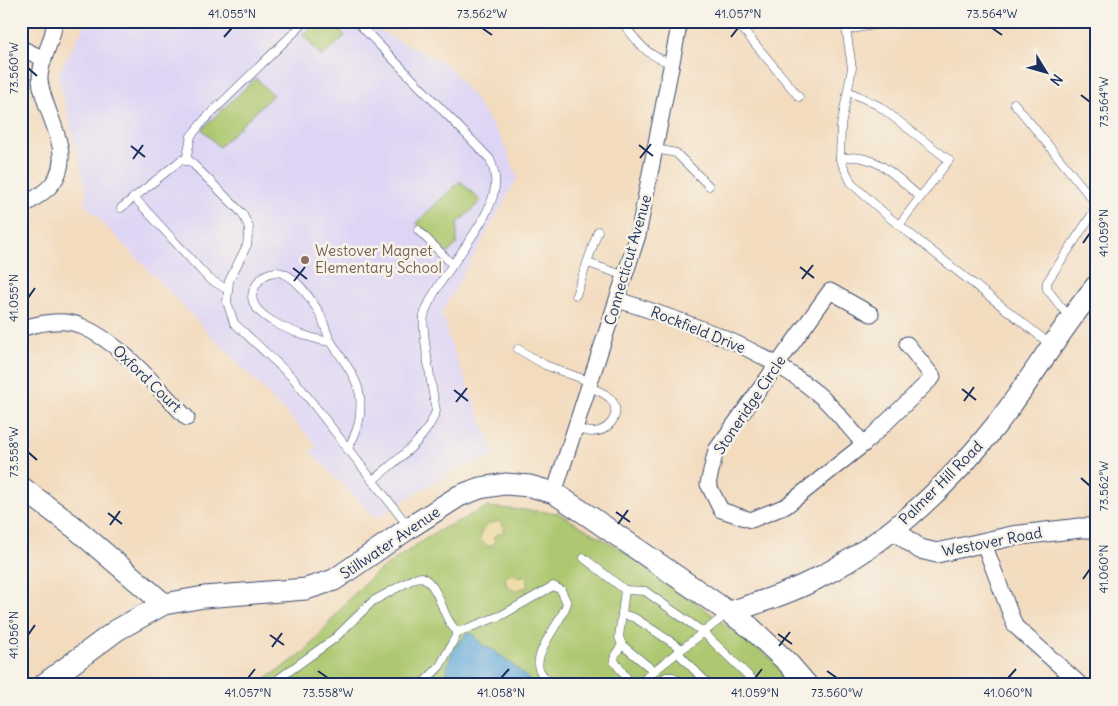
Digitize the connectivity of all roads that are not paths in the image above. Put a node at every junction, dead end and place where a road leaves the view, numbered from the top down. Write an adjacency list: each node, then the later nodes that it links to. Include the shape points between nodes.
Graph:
1 (56, 21): 10 (street, via 54,36)
2 (306, 21): 17 (lane, via 205,119 191,136)
3 (356, 21): 27 (lane, via 490,159 496,178 494,193 483,219)
4 (621, 21): 11 (lane, via 648,54)
5 (680, 21): 11 (street, Connecticut Avenue)
6 (736, 21): 13 (lane)
7 (896, 21): 8 (lane)
8 (845, 26): 12 (lane, via 852,68)
9 (21, 48): 10 (street)
10 (44, 59): 22 (street, via 40,82 59,145 61,165 47,189)
11 (673, 63): 15 (street, Connecticut Avenue)
12 (848, 91): 16 (lane, via 841,126); 20 (lane, via 880,106 949,160)
13 (799, 97)
14 (1014, 103): 21 (lane)
15 (656, 149): 18 (lane, via 676,153); 29 (street, Connecticut Avenue, via 638,235)
16 (840, 159): 20 (lane, via 852,156 879,163); 24 (lane, via 852,184)
17 (186, 160): 19 (lane, via 174,164); 31 (lane, via 242,213 249,227 247,245 229,281)
18 (710, 186)
19 (134, 197): 23 (lane); 31 (lane, via 208,278)
20 (920, 197): 24 (lane)
21 (1097, 206): 35 (lane, via 1047,282 1047,289)
22 (21, 208)
23 (121, 208)
24 (899, 225): 39 (lane)
25 (418, 230): 27 (lane)
26 (598, 231): 28 (lane)
27 (454, 264): 47 (lane, via 428,305 423,319 436,411 432,423 425,434)
28 (588, 264): 29 (lane); 32 (lane)
29 (625, 276): 33 (street, Connecticut Avenue)
30 (1097, 285): 35 (main road, Palmer Hill Road)
31 (228, 290): 46 (lane, via 227,302 234,323 293,378)
32 (576, 295)
33 (618, 300): 41 (street, Rockfield Drive, via 717,335); 42 (street, Connecticut Avenue)
34 (871, 314): 41 (street, Stoneridge Circle, via 830,291)
35 (1070, 318): 39 (main road, Palmer Hill Road)
36 (21, 329): 43 (street, Oxford Court, via 47,322 80,325 112,344)
37 (330, 342): 37 (lane, via 319,312 293,278 277,272 263,276 253,288 253,303 262,316 310,339); 46 (lane, via 348,366 359,394 361,417 358,432)
38 (907, 344): 45 (street, Stoneridge Circle, via 933,377)
39 (1052, 345): 52 (main road, Palmer Hill Road, via 972,455)
40 (518, 349): 42 (lane, via 545,365)
41 (776, 366): 45 (street, Rockfield Drive, via 818,394); 45 (street, Stoneridge Circle, via 716,450 708,484 721,510 751,520 786,506)
42 (591, 384): 44 (street, Connecticut Avenue); 44 (lane, via 612,402 615,411 613,421 592,432)
43 (187, 418)
44 (577, 428): 49 (street, Connecticut Avenue)
45 (864, 444)
46 (347, 450): 47 (lane)
47 (372, 481): 50 (lane)
48 (21, 486): 56 (main road)
49 (554, 493): 50 (main road, Stillwater Avenue, via 521,485 480,488 460,496); 57 (main road, Stillwater Avenue)
50 (409, 528): 56 (main road, Stillwater Avenue, via 334,580 306,589 204,597)
51 (1097, 528): 53 (street, Westover Road, via 1012,536)
52 (894, 530): 53 (street, Westover Road, via 928,552 947,552); 57 (main road, Palmer Hill Road, via 817,579)
53 (984, 544): 74 (street, via 1015,626)
54 (584, 558): 55 (lane)
55 (625, 590): 58 (lane); 60 (lane, via 645,591)
56 (164, 604): 64 (main road, Stillwater Avenue, via 117,630)
57 (730, 612): 60 (lane); 73 (main road, Stillwater Avenue, via 765,640)
58 (622, 614): 61 (lane, via 619,637); 62 (lane, via 635,618)
59 (458, 632): 65 (lane, via 451,627 430,584 422,577 414,578 374,601 335,638); 66 (lane, via 440,666); 67 (lane, via 502,615 553,586 562,590 567,603 564,613 538,661 539,670)
60 (703, 632): 62 (lane); 72 (lane)
61 (622, 645): 63 (lane); 68 (lane, via 614,661)
62 (680, 650): 63 (lane); 71 (lane)
63 (654, 671): 68 (lane, via 640,683)
64 (44, 685)
65 (270, 685)
66 (421, 685)
67 (551, 685)
68 (632, 685)
69 (654, 685): 70 (lane, via 666,677)
70 (683, 685)
71 (709, 685)
72 (758, 685)
73 (807, 685)
74 (1081, 685)

